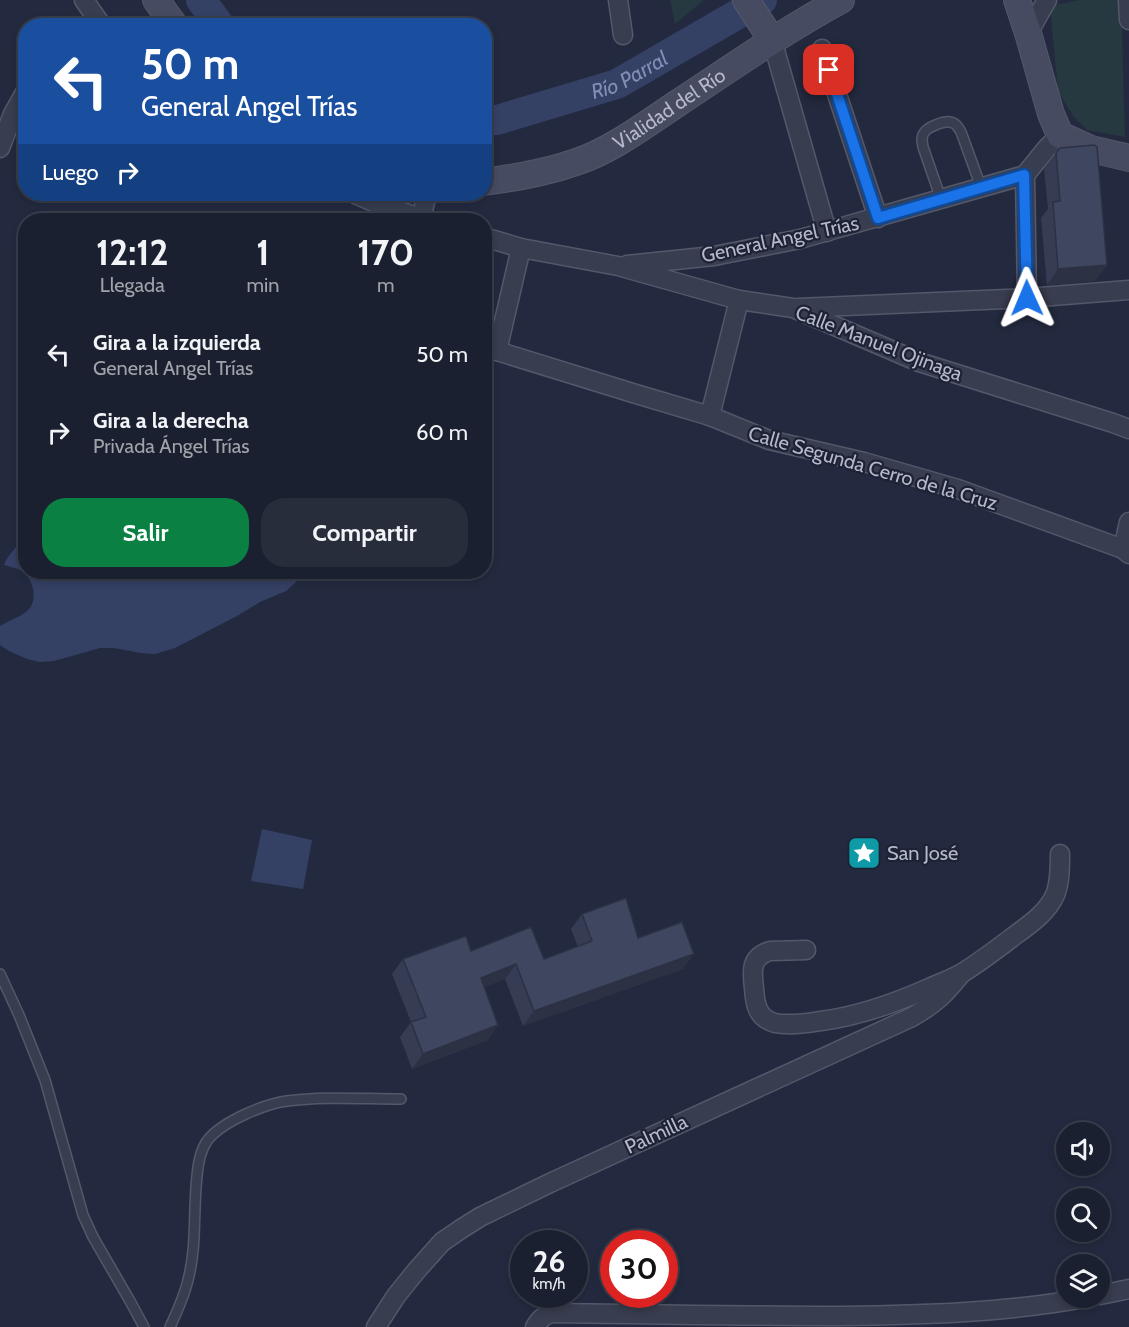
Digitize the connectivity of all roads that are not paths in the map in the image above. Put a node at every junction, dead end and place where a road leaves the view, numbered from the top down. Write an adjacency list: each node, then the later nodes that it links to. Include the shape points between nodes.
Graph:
1 (84, 0): 9 (street)
2 (156, 0): 10 (main road)
3 (618, 0): 14 (street)
4 (746, 0): 12 (main road)
5 (841, 0): 12 (main road, Vialidad del Río)
6 (1017, 0): 13 (main road)
7 (1047, 0): 13 (street)
8 (1128, 0): 11 (street)
9 (94, 18)
10 (169, 18)
11 (1129, 20)
12 (767, 32): 22 (main road, Vialidad del Río, via 647,124 590,157 533,175); 28 (street)
13 (1028, 33): 18 (main road)
14 (623, 35)
15 (822, 49): 27 (street)
16 (18, 100): 17 (street)
17 (7, 112): 19 (street)
18 (1060, 135): 20 (main road, via 1091,149); 21 (street)
19 (0, 148)
20 (1129, 158)
21 (1024, 175): 23 (street, General Angel Trías); 33 (street)
22 (492, 181)
23 (981, 187): 24 (street, General Angel Trías); 24 (lane, via 957,126 949,122 938,125 927,129 922,139)
24 (941, 199): 27 (street, General Angel Trías)
25 (371, 201): 26 (street)
26 (403, 213)
27 (878, 218): 28 (street, General Angel Trías)
28 (827, 232): 31 (street, General Angel Trías, via 714,256)
29 (492, 239): 30 (street, Calle Manuel Ojinaga)
30 (521, 248): 31 (street, Calle Manuel Ojinaga); 36 (street)
31 (618, 266): 34 (street, Calle Manuel Ojinaga)
32 (1129, 290): 33 (street)
33 (1027, 298): 35 (street)
34 (739, 300): 35 (street, Calle Manuel Ojinaga); 38 (street)
35 (793, 308): 39 (street, Calle Manuel Ojinaga, via 919,362)
36 (492, 346)
37 (492, 349): 38 (street, Calle Segunda Cerro de la Cruz)
38 (710, 416): 41 (street, Calle Segunda Cerro de la Cruz, via 769,440 958,489)
39 (1129, 429)
40 (1129, 522): 41 (street)
41 (1126, 552)
42 (1060, 854): 45 (street, via 1055,895 1045,909 1032,923)
43 (806, 950): 45 (street, via 770,951 754,963 755,1003 764,1018 798,1024 861,1014)
44 (0, 974): 52 (lane, via 45,1080 83,1215)
45 (961, 974): 54 (street, Palmilla, via 943,996 912,1017 470,1223 442,1242 396,1296)
46 (401, 1099): 53 (lane, via 285,1101 237,1118 215,1133 201,1153 189,1280)
47 (1129, 1289): 48 (street)
48 (1110, 1293)
49 (1056, 1303): 50 (street)
50 (791, 1322): 51 (street, via 551,1313)
51 (537, 1323)
52 (144, 1327)
53 (170, 1327)
54 (376, 1327)

